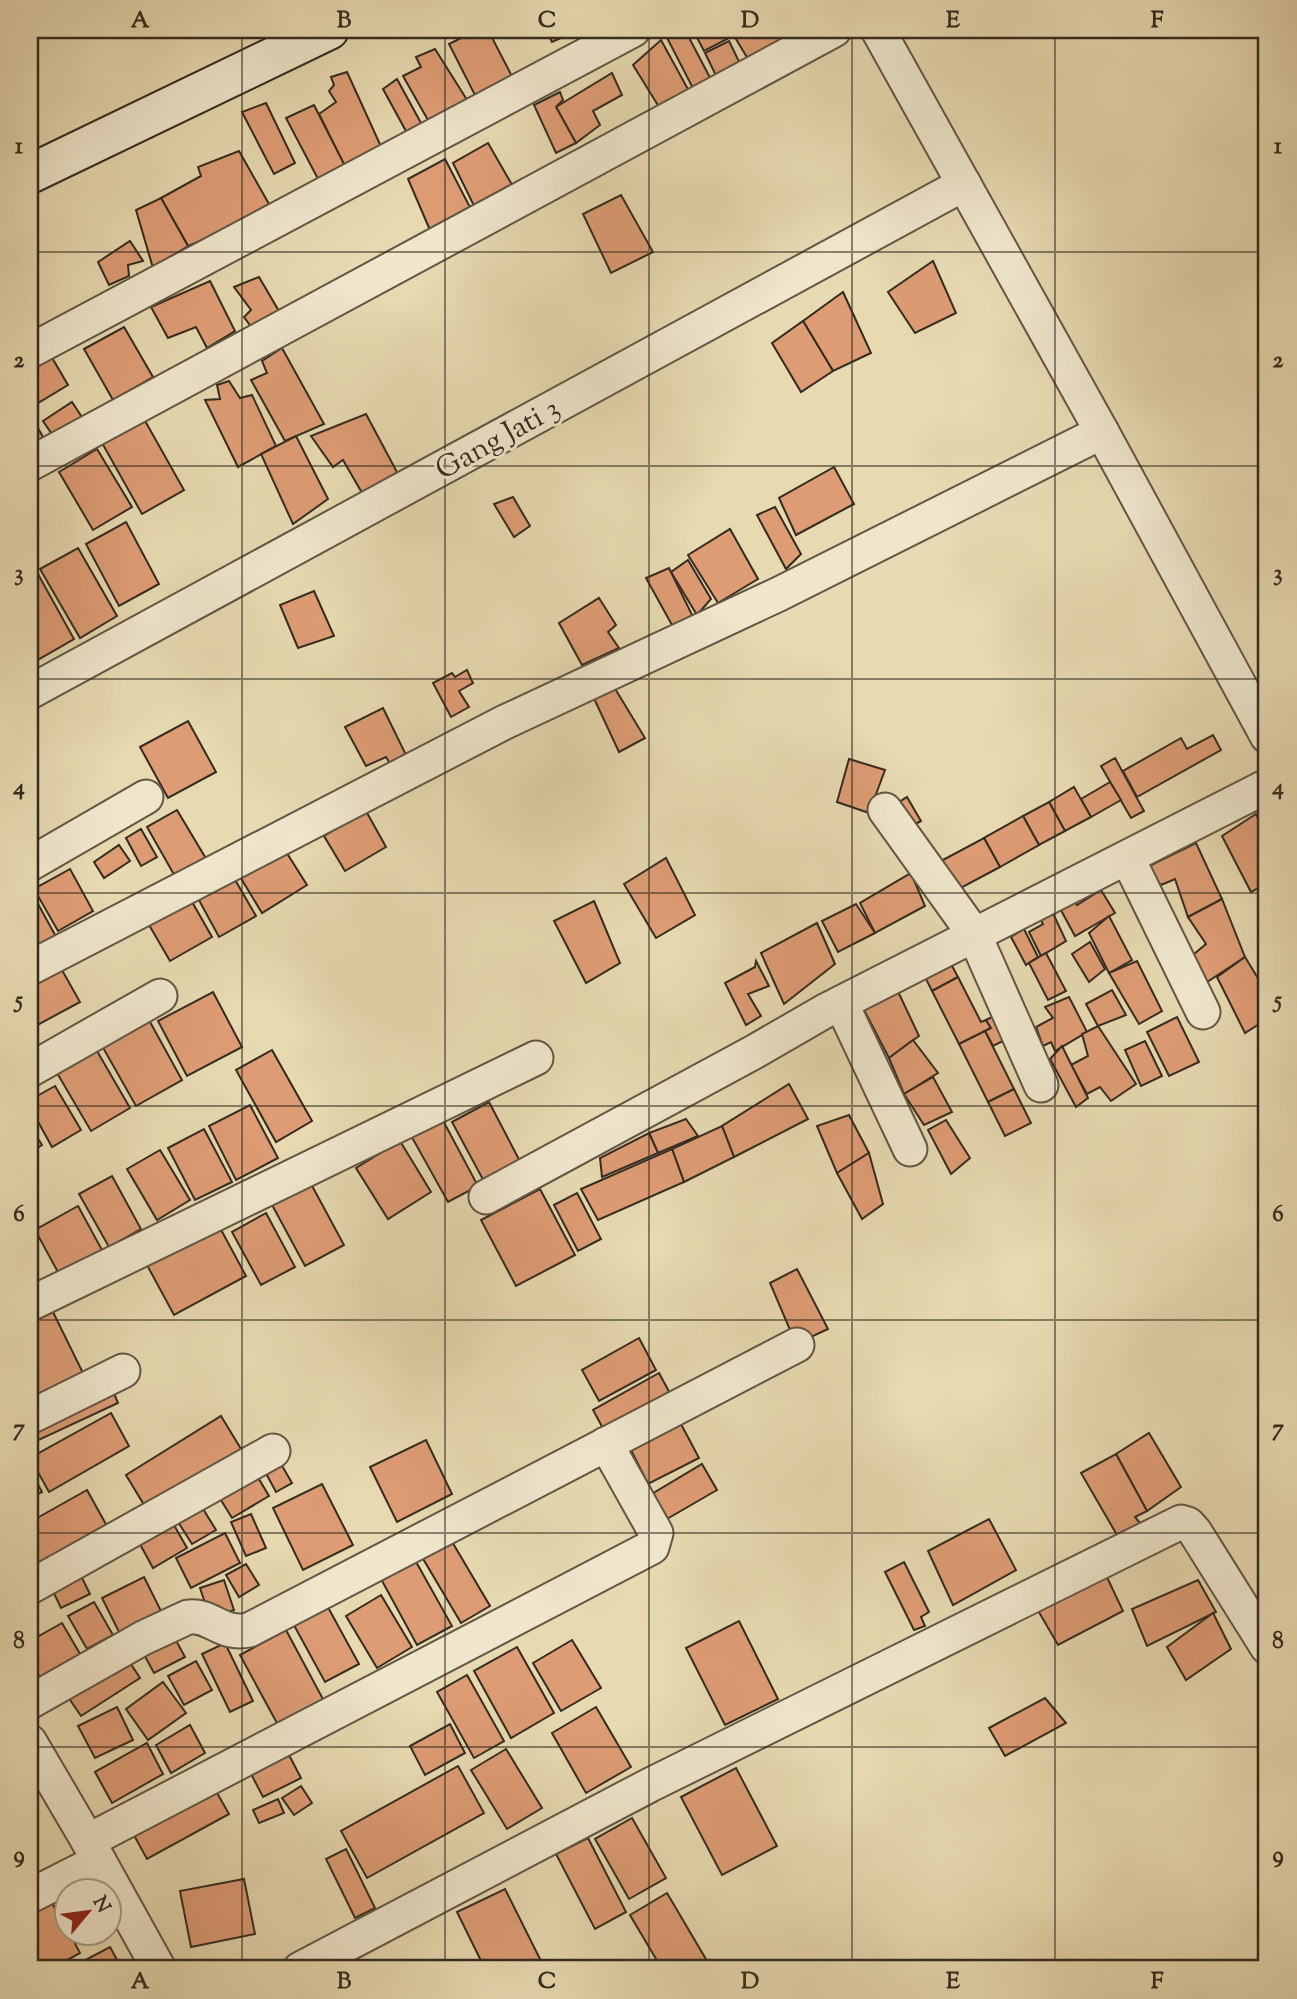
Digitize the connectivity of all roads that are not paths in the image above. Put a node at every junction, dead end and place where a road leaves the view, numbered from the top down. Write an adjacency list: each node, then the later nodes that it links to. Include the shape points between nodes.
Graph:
1 (329, 30): 5 (main road)
2 (633, 30): 7 (street)
3 (834, 30): 9 (street)
4 (878, 30): 6 (street)
5 (30, 174)
6 (964, 184): 8 (street); 10 (street, Gang Jati 3)
7 (30, 351)
8 (1102, 432): 11 (street); 18 (street, via 779,594 505,722)
9 (30, 464)
10 (30, 692)
11 (1267, 736)
12 (1267, 786): 15 (street)
13 (146, 797): 16 (street)
14 (885, 810): 17 (street)
15 (1128, 859): 17 (street); 21 (street)
16 (30, 864)
17 (974, 934): 20 (street); 24 (street)
18 (30, 968)
19 (160, 996): 23 (street)
20 (841, 1003): 25 (street); 26 (street)
21 (1203, 1012)
22 (536, 1058): 27 (street)
23 (30, 1070)
24 (1041, 1085)
25 (910, 1149)
26 (486, 1197)
27 (30, 1304)
28 (797, 1345): 31 (street)
29 (123, 1371): 30 (street)
30 (30, 1417)
31 (606, 1444): 35 (street, via 250,1630 229,1631 188,1617); 37 (street, via 656,1533 652,1547)
32 (273, 1451): 33 (street)
33 (30, 1587)
34 (1267, 1647): 40 (street, via 1195,1532 1181,1522 650,1785)
35 (30, 1702)
36 (30, 1742): 37 (street)
37 (94, 1851): 38 (street); 39 (street)
38 (30, 1896)
39 (159, 1969)
40 (300, 1969)

